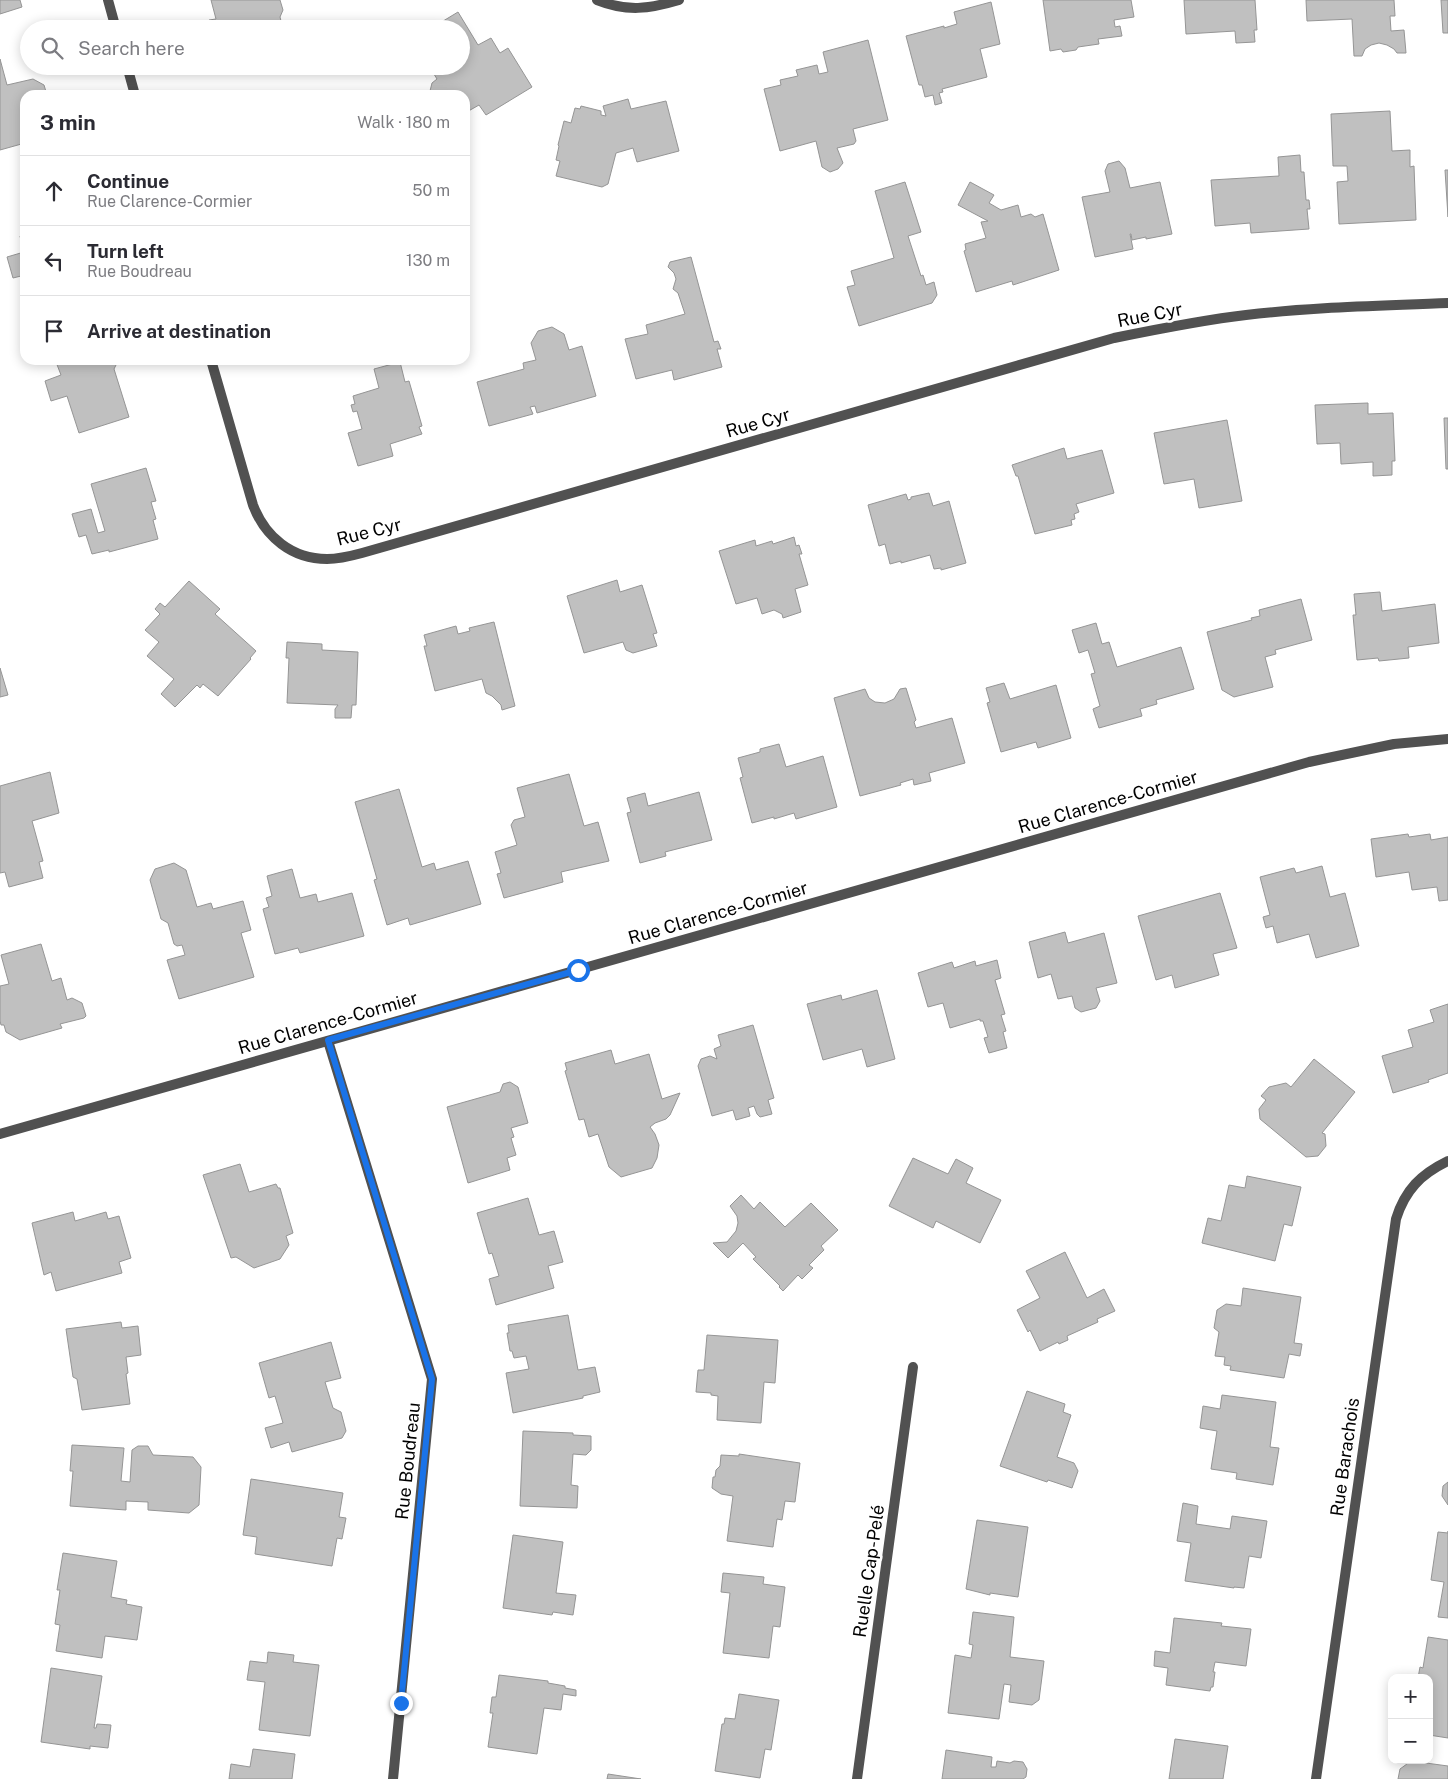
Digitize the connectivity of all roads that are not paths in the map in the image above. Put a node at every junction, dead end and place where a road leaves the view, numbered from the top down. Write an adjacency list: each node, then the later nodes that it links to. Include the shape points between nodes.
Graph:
1 (108, 0): 4 (street)
2 (597, 0): 3 (street, via 638,9)
3 (679, 0)
4 (114, 20)
5 (129, 75): 6 (street)
6 (134, 90)
7 (1448, 304): 8 (street, Rue Cyr, via 1292,310 1114,338 362,553 327,559 288,549 261,525)
8 (212, 365)
9 (1448, 739): 10 (street, Rue Clarence-Cormier, via 1394,744 1309,762)
10 (328, 1040): 11 (street, Rue Clarence-Cormier); 14 (street, Rue Boudreau, via 432,1379)
11 (0, 1134)
12 (1448, 1161): 16 (street, Rue Barachois, via 1437,1166 1407,1193 1396,1219)
13 (913, 1367): 15 (street, Ruelle Cap-Pelé)
14 (393, 1779)
15 (857, 1779)
16 (1316, 1779)

